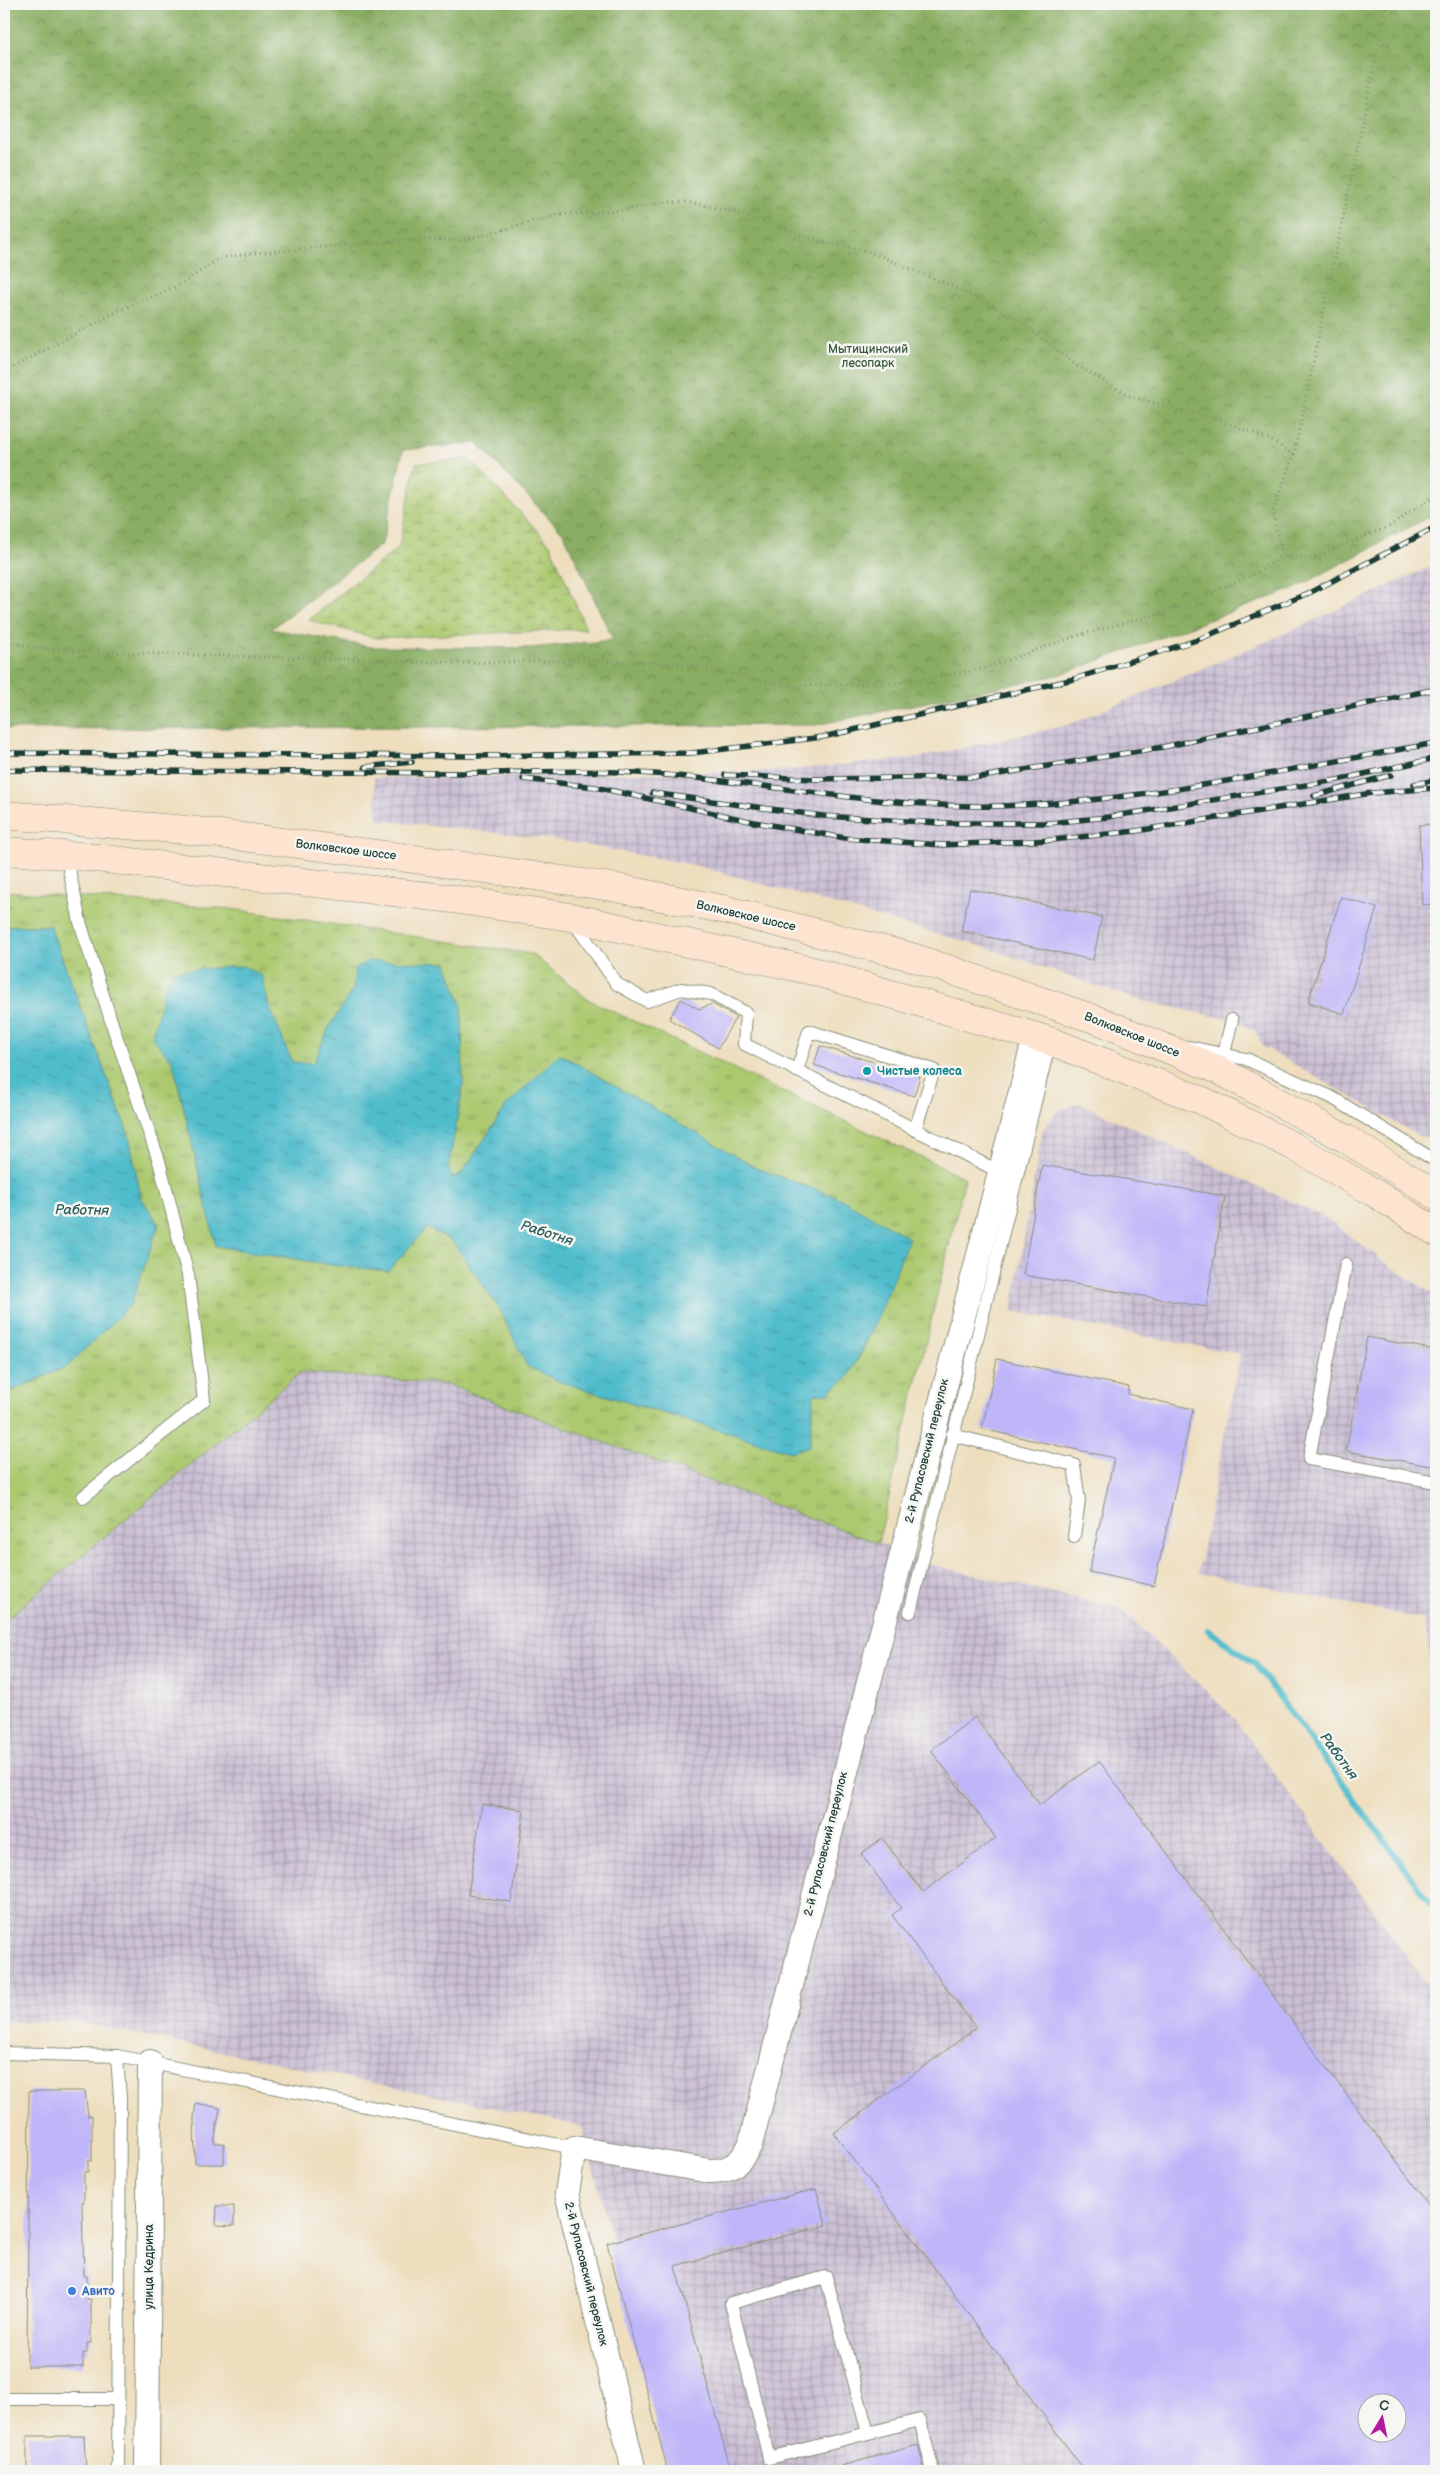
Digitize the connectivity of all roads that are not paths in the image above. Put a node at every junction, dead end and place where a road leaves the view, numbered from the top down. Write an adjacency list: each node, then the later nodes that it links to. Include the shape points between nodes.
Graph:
1 (4, 816): 7 (main road, Волковское шоссе, via 188,830 415,859 612,887 727,910 912,957 1148,1040)
2 (4, 851): 3 (main road)
3 (66, 854): 4 (main road, via 443,898); 17 (lane, via 80,922 160,1161 186,1266 204,1400)
4 (570, 917): 6 (main road, via 806,969); 8 (lane, via 617,984 647,1001 681,988 711,994 746,1013 744,1044)
5 (1232, 1020): 7 (lane)
6 (1042, 1039): 11 (street, 2-й Рупасовский переулок); 13 (main road, via 1203,1101 1293,1146); 15 (lane)
7 (1222, 1061): 10 (lane, via 1246,1059 1331,1097); 12 (main road, Волковское шоссе)
8 (797, 1071): 9 (lane); 9 (lane, via 809,1031 934,1070)
9 (915, 1130): 11 (lane)
10 (1436, 1161)
11 (998, 1172): 23 (street, 2-й Рупасовский переулок, via 750,2145 737,2164 725,2171)
12 (1436, 1195)
13 (1436, 1232)
14 (1346, 1264): 16 (lane, via 1309,1459)
15 (952, 1435): 18 (lane, via 1074,1465 1079,1501); 19 (lane)
16 (1436, 1482)
17 (83, 1497)
18 (1074, 1536)
19 (910, 1612)
20 (4, 2053): 21 (lane)
21 (117, 2056): 22 (lane); 25 (lane, via 120,2098)
22 (150, 2062): 23 (lane); 28 (street, улица Кедрина)
23 (574, 2148): 29 (street, 2-й Рупасовский переулок, via 566,2193)
24 (4, 2399): 25 (lane)
25 (118, 2399): 27 (lane)
26 (868, 2433): 26 (lane, via 826,2277 731,2303 769,2458); 30 (lane, via 920,2420)
27 (118, 2471)
28 (147, 2471)
29 (634, 2471)
30 (934, 2471)

